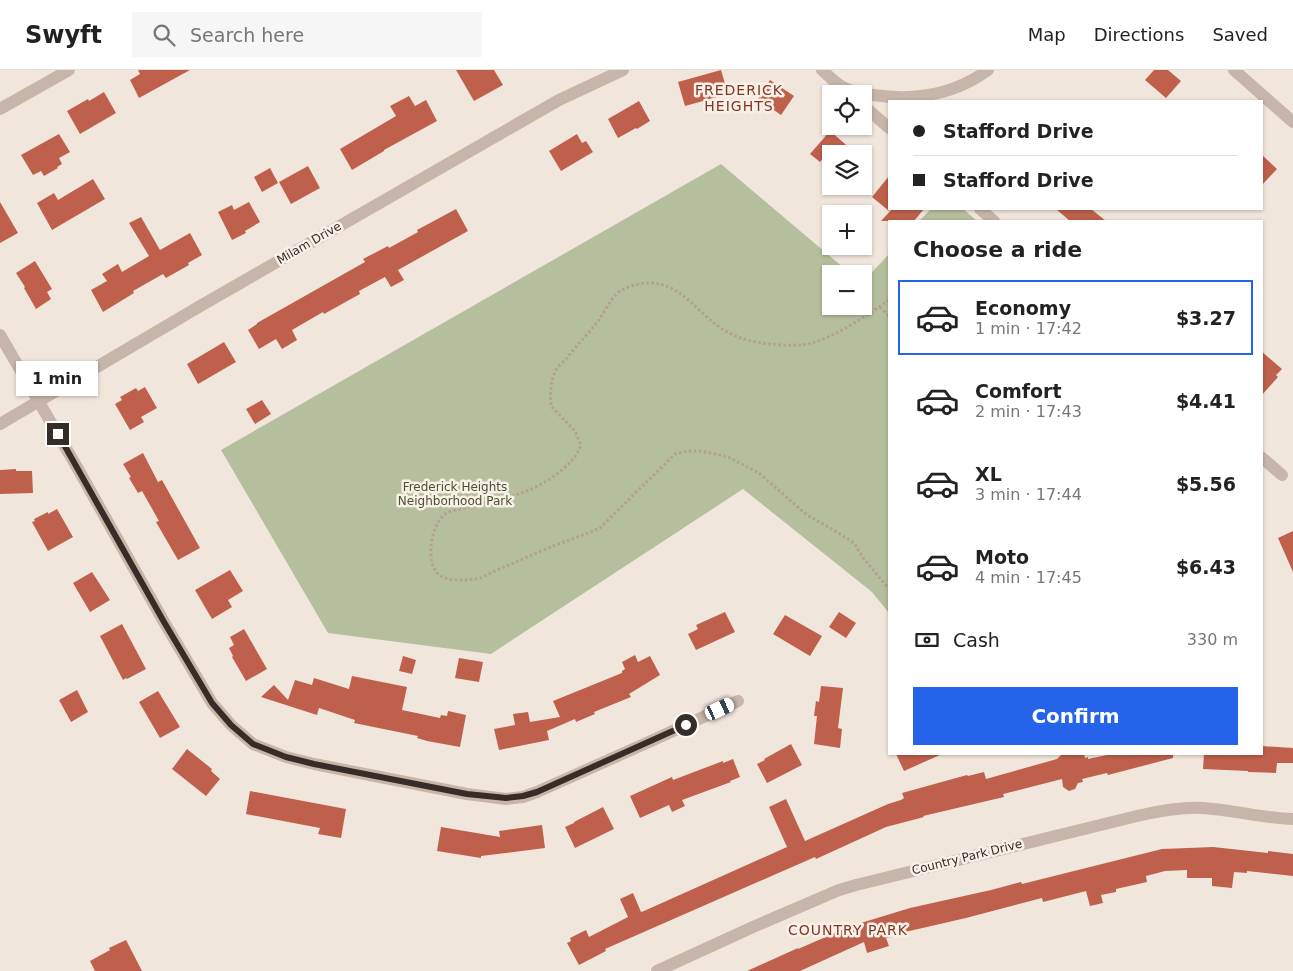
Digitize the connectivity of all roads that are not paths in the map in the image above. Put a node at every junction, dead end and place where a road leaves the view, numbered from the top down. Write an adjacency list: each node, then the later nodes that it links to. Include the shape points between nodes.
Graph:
1 (69, 70): 8 (street)
2 (623, 70): 15 (street, Milam Drive, via 559,100)
3 (822, 70): 6 (street)
4 (988, 70): 7 (street, via 968,82 918,97)
5 (1234, 70): 10 (street)
6 (840, 85)
7 (872, 94)
8 (0, 110)
9 (872, 113): 11 (street)
10 (1293, 122)
11 (888, 127)
12 (981, 210): 13 (street)
13 (993, 220)
14 (0, 335): 15 (street)
15 (38, 400): 16 (street, Milam Drive); 19 (street, via 212,703 253,744 314,764 467,794 506,798 537,792)
16 (0, 424)
17 (1263, 459): 18 (street)
18 (1282, 475)
19 (738, 701)
20 (1293, 819): 21 (street, Country Park Drive, via 1206,808 1166,810 1137,816 839,890)
21 (657, 971)

